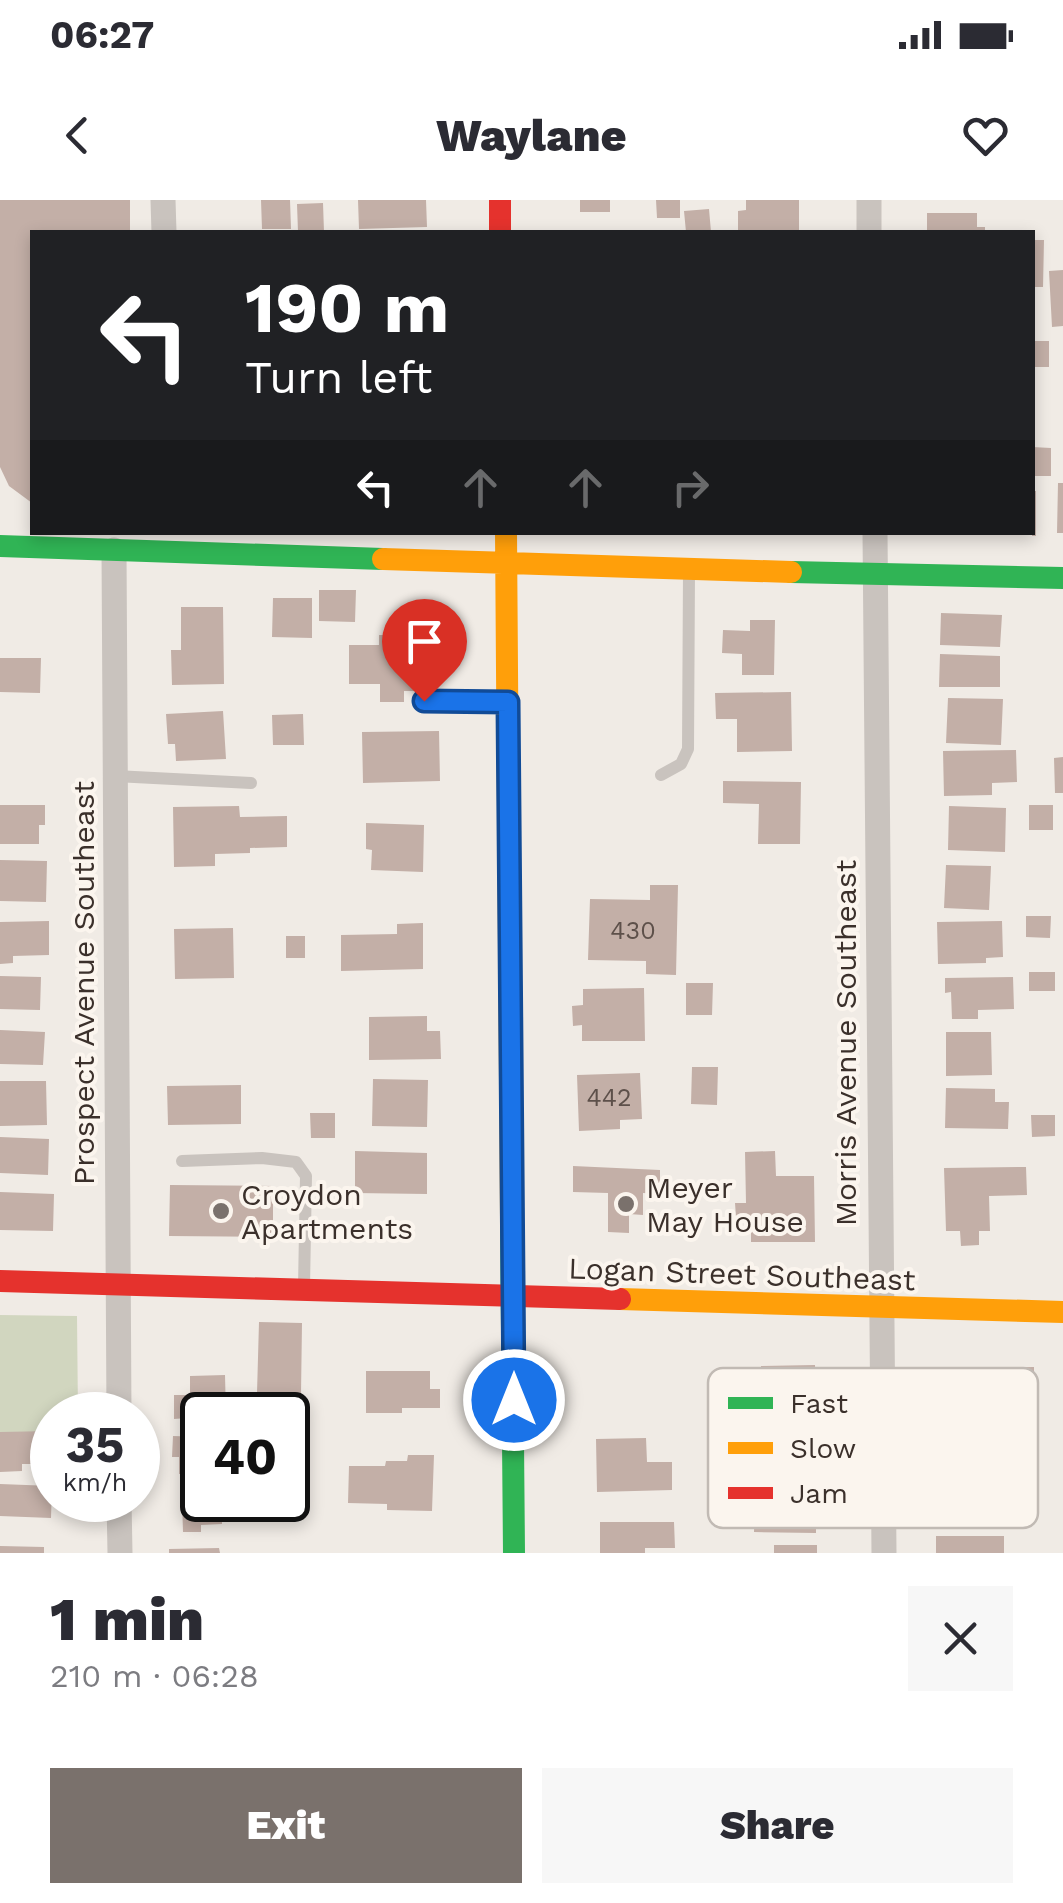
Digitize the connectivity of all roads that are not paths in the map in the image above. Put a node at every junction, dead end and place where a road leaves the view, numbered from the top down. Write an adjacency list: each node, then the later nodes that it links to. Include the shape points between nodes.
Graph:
1 (163, 200): 4 (street)
2 (500, 200): 5 (street)
3 (869, 200): 6 (street)
4 (164, 230)
5 (500, 230)
6 (869, 230)
7 (506, 535): 12 (street)
8 (874, 535): 14 (street, Morris Avenue Southeast)
9 (170, 543): 11 (street); 12 (street)
10 (0, 546): 11 (street)
11 (114, 550): 18 (street, Prospect Avenue Southeast)
12 (506, 564): 13 (street); 17 (street)
13 (689, 569): 14 (street); 19 (lane, via 688,749 681,764)
14 (875, 575): 15 (street); 26 (street, Morris Avenue Southeast)
15 (1063, 578)
16 (424, 701): 17 (lane)
17 (508, 702): 25 (street)
18 (115, 776): 20 (lane); 23 (street, Prospect Avenue Southeast)
19 (660, 776)
20 (251, 783)
21 (182, 1161): 24 (lane, via 296,1162 306,1176)
22 (0, 1280): 23 (street, Logan Street Southeast)
23 (118, 1284): 24 (street, Logan Street Southeast); 29 (street, Prospect Avenue Southeast)
24 (304, 1290): 25 (street, Logan Street Southeast)
25 (513, 1296): 26 (street, Logan Street Southeast); 33 (street)
26 (882, 1308): 27 (street, Logan Street Southeast); 28 (street, Morris Avenue Southeast)
27 (1063, 1312)
28 (882, 1368)
29 (119, 1392)
30 (119, 1522): 32 (street)
31 (884, 1528): 34 (street, Morris Avenue Southeast)
32 (120, 1553)
33 (514, 1553)
34 (884, 1553)

